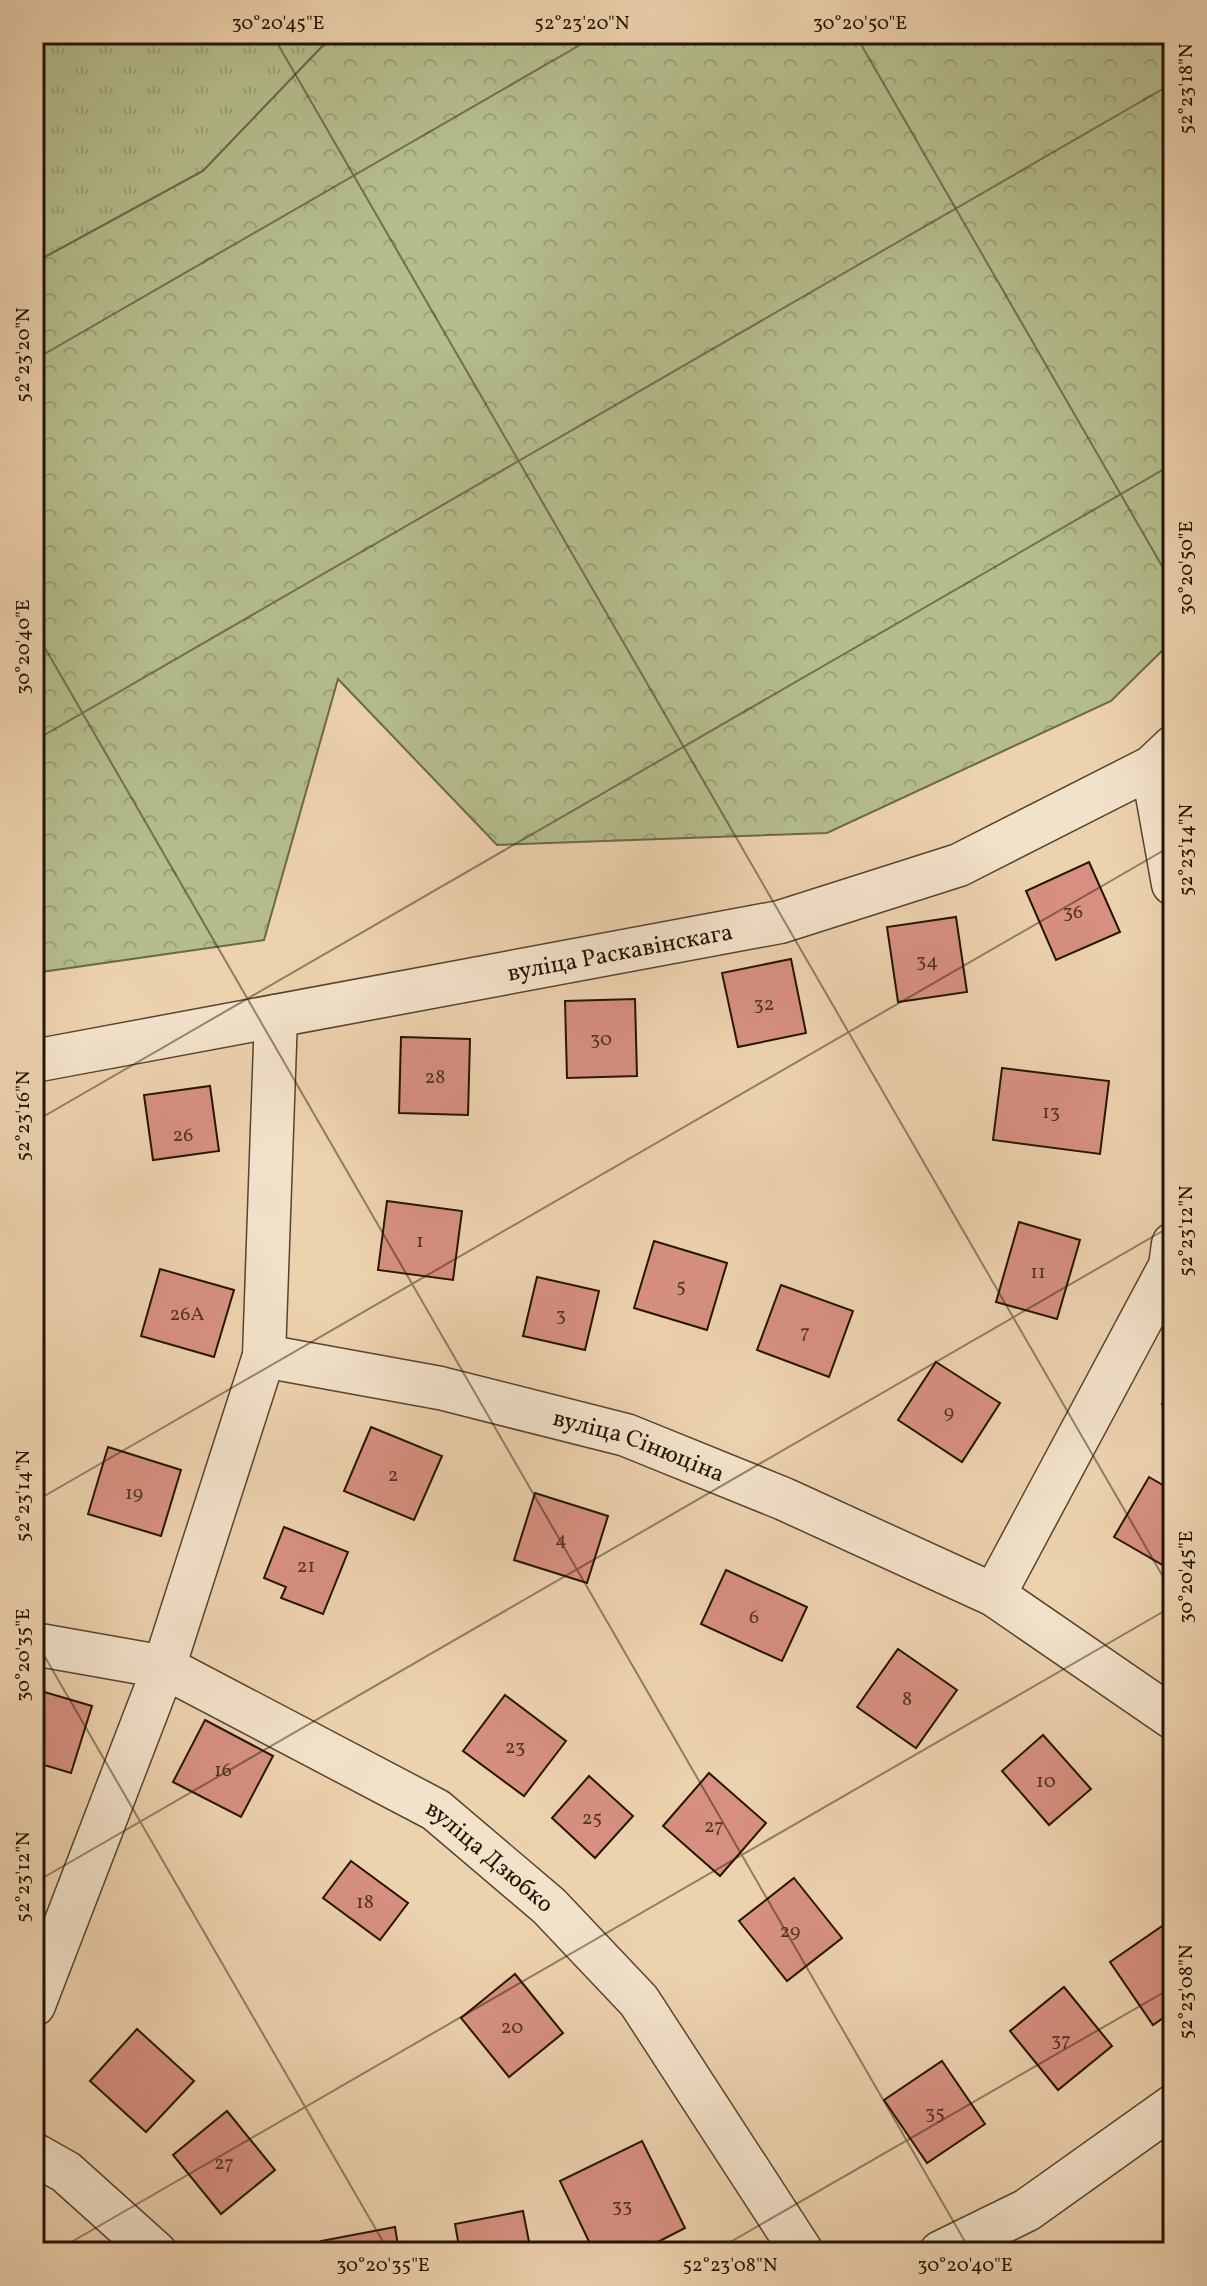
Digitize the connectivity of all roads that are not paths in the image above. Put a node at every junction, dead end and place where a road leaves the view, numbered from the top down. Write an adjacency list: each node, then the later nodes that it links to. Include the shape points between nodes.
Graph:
1 (1162, 757): 2 (street); 3 (street, вуліца Раскавінскага, via 959,865 780,922)
2 (1173, 884)
3 (276, 1016): 4 (street, вуліца Раскавінскага); 6 (street)
4 (34, 1061)
5 (1173, 1244): 7 (street, via 1170,1266)
6 (264, 1356): 7 (street, вуліца Сінюціна, via 440,1388 626,1435 784,1499); 9 (street)
7 (994, 1595): 10 (street, вуліца Сінюціна)
8 (34, 1644): 9 (street, вуліца Дзюбко)
9 (164, 1667): 11 (street); 15 (street, вуліца Дзюбко, via 436,1810 549,1906 639,2001)
10 (1173, 1718)
11 (34, 2005)
12 (1173, 2106): 16 (street, via 1027,2210)
13 (34, 2154): 14 (street, via 66,2172)
14 (155, 2252)
15 (802, 2252)
16 (941, 2252)

